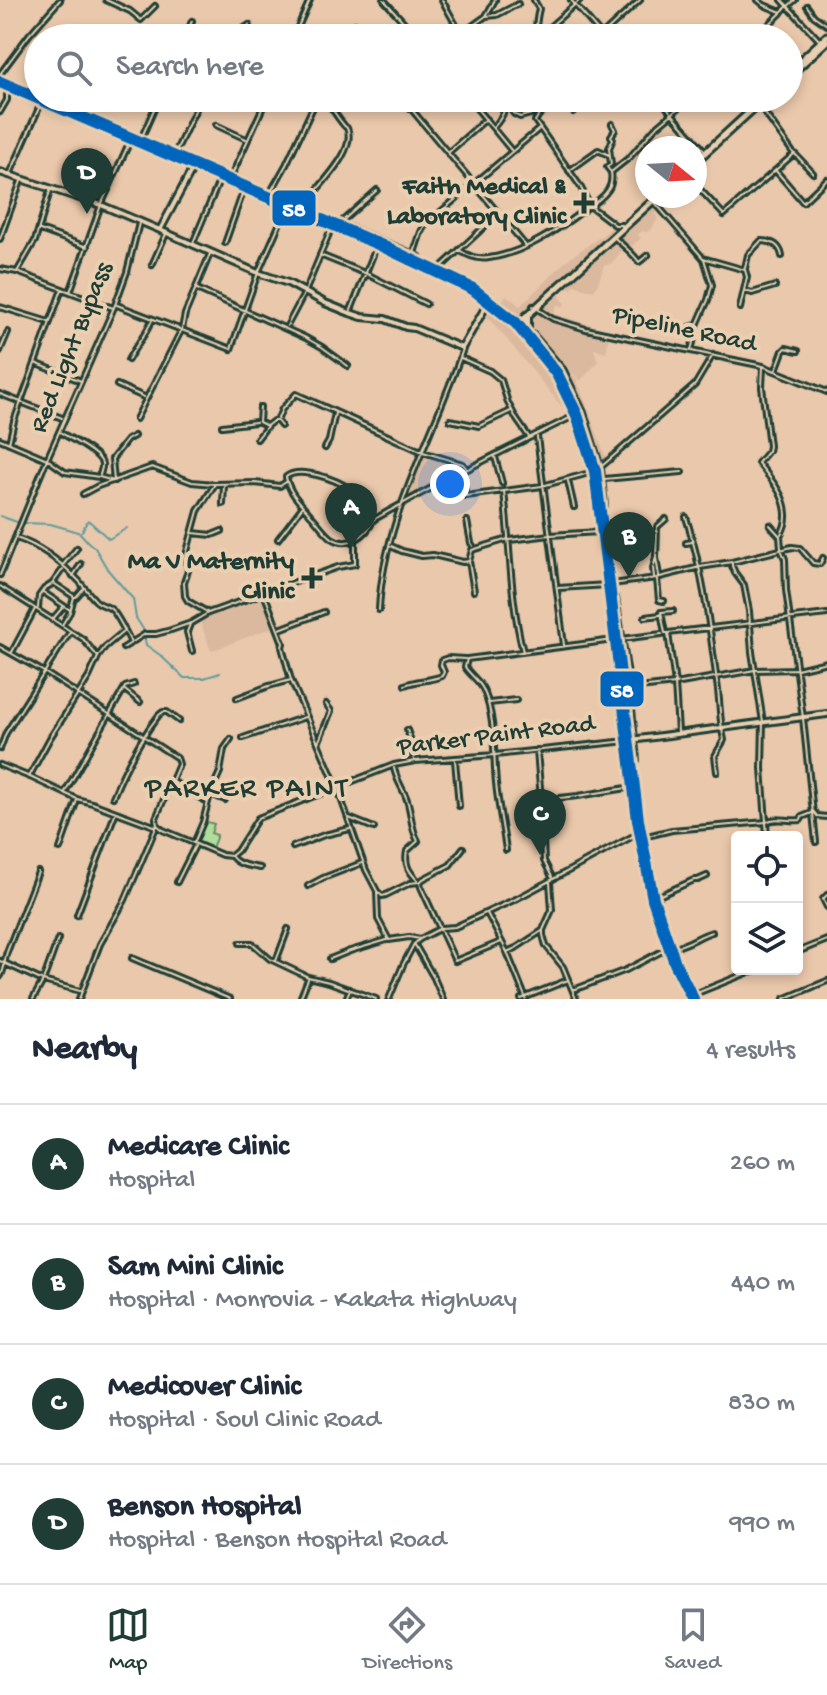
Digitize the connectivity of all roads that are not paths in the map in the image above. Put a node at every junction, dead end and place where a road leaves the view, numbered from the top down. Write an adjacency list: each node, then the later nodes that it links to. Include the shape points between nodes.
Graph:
1 (60, 0): 22 (street)
2 (106, 0): 16 (street, via 141,20)
3 (310, 0): 24 (street)
4 (384, 0): 25 (street)
5 (442, 0): 26 (street)
6 (495, 0): 20 (street)
7 (534, 0): 28 (street)
8 (571, 0): 15 (street)
9 (580, 0): 15 (street)
10 (640, 0): 31 (street)
11 (758, 0): 19 (street)
12 (782, 0): 18 (street)
13 (795, 0): 18 (street)
14 (518, 4): 20 (street)
15 (575, 5): 29 (street); 30 (street)
16 (155, 6)
17 (807, 6): 33 (street)
18 (788, 7): 19 (street); 34 (street)
19 (781, 12): 32 (street)
20 (486, 16): 27 (street)
21 (192, 21): 23 (street)
22 (39, 24)
23 (191, 24)
24 (299, 24)
25 (405, 24)
26 (452, 24)
27 (475, 24)
28 (537, 24)
29 (552, 24)
30 (592, 24)
31 (616, 24)
32 (770, 24)
33 (827, 25)
34 (825, 40): 36 (main road)
35 (24, 43): 37 (street)
36 (803, 60)
37 (2, 79): 38 (highway); 39 (street, via 7,100)
38 (24, 89)
39 (0, 112)
40 (37, 112): 80 (street)
41 (74, 112): 64 (highway)
42 (78, 112): 65 (highway)
43 (153, 112): 65 (street)
44 (194, 112): 71 (street)
45 (260, 112): 66 (street)
46 (310, 112): 89 (street)
47 (335, 112): 97 (street, via 347,128 347,148)
48 (414, 112): 70 (street)
49 (480, 112): 58 (street)
50 (503, 112): 61 (street)
51 (513, 112): 56 (street, via 520,117)
52 (541, 112): 62 (street, via 535,121)
53 (747, 112): 67 (main road)
54 (748, 112): 68 (main road)
55 (768, 112): 72 (street)
56 (531, 114)
57 (672, 114): 63 (street); 78 (street)
58 (486, 119): 61 (street); 70 (street)
59 (612, 124): 73 (street)
60 (216, 125): 66 (street)
61 (493, 128): 69 (street)
62 (540, 128): 69 (street); 75 (street)
63 (692, 136)
64 (131, 139): 74 (highway); 91 (street)
65 (141, 139): 71 (highway)
66 (247, 140): 82 (street)
67 (707, 147)
68 (707, 149)
69 (512, 151): 85 (street)
70 (448, 152): 85 (street)
71 (175, 153): 82 (highway)
72 (794, 154): 76 (street); 79 (street)
73 (611, 156): 75 (street, via 598,150); 78 (street)
74 (194, 166): 81 (highway); 103 (street)
75 (569, 171): 93 (street)
76 (776, 171): 83 (street, via 803,202); 90 (street, via 724,215)
77 (0, 172): 80 (street)
78 (611, 172): 93 (street, via 608,190)
79 (813, 173)
80 (9, 176): 84 (street)
81 (220, 177): 86 (highway); 109 (street)
82 (231, 177): 89 (highway)
83 (827, 179)
84 (22, 180): 87 (street); 106 (street)
85 (474, 184): 98 (street); 116 (street, via 425,225)
86 (245, 188): 92 (highway); 107 (street)
87 (51, 190): 91 (street); 102 (street)
88 (377, 190): 100 (street)
89 (269, 195): 97 (highway)
90 (707, 197)
91 (101, 205): 99 (street); 111 (street)
92 (287, 206): 100 (highway); 124 (street)
93 (590, 206): 101 (street); 110 (street)
94 (642, 208): 101 (main road)
95 (644, 208): 105 (main road)
96 (662, 208): 118 (street)
97 (302, 209): 100 (highway)
98 (499, 213): 110 (street); 112 (street)
99 (140, 222): 103 (street); 135 (street, Red Light Bypass)
100 (336, 225): 108 (highway); 114 (street); 116 (highway)
101 (622, 225): 136 (main road)
102 (39, 230): 111 (street); 123 (street)
103 (160, 230): 104 (street)
104 (166, 233): 109 (street); 119 (street)
105 (614, 237): 115 (street, via 639,262); 136 (main road)
106 (0, 239)
107 (225, 243)
108 (378, 244): 125 (street); 132 (highway)
109 (193, 245): 113 (street)
110 (526, 246): 112 (street, via 485,259)
111 (87, 247): 130 (street)
112 (459, 250): 120 (street)
113 (210, 253): 124 (street); 127 (street)
114 (320, 255): 125 (street); 131 (street)
115 (648, 255)
116 (413, 256): 120 (highway)
117 (782, 256): 122 (street, via 774,244 761,241 748,255)
118 (703, 258): 122 (street); 144 (street, via 712,285)
119 (152, 265)
120 (440, 268): 142 (highway, via 486,293)
121 (0, 269): 123 (street)
122 (745, 270): 129 (street)
123 (17, 272): 128 (street)
124 (258, 273): 131 (street); 138 (street)
125 (367, 274): 133 (street); 139 (street)
126 (775, 286): 129 (street)
127 (196, 288): 138 (street); 147 (street)
128 (62, 289): 130 (street); 143 (street)
129 (745, 291): 137 (street)
130 (70, 292): 135 (street)
131 (305, 292): 139 (street); 146 (street)
132 (489, 301): 142 (highway); 150 (street)
133 (426, 304)
134 (0, 307): 143 (street)
135 (115, 307): 141 (street); 161 (street, Red Light Bypass)
136 (535, 307): 140 (main road); 152 (street, Pipeline Road, via 584,328)
137 (740, 308)
138 (245, 312): 146 (street); 147 (street, via 231,349)
139 (350, 313): 150 (street, via 385,319)
140 (526, 315): 142 (highway); 148 (highway)
141 (152, 319): 147 (street); 156 (street)
142 (517, 322): 148 (highway); 170 (highway, via 557,374)
143 (50, 323): 157 (street)
144 (697, 325): 145 (street); 152 (street)
145 (667, 327)
146 (286, 328): 158 (street)
147 (182, 329): 165 (street)
148 (527, 331): 191 (highway, via 569,384)
149 (8, 332): 151 (street)
150 (463, 348): 155 (street)
151 (0, 351)
152 (691, 351): 154 (street, Pipeline Road)
153 (798, 351): 160 (street, via 786,348)
154 (713, 355): 159 (street, Pipeline Road); 191 (street, via 695,385)
155 (460, 357): 168 (street, via 501,380); 187 (street)
156 (128, 360)
157 (35, 363): 161 (street); 166 (street)
158 (348, 366)
159 (763, 366): 160 (street, Pipeline Road); 218 (street, via 769,446 758,463 786,503)
160 (776, 371): 163 (street, Pipeline Road)
161 (82, 381): 171 (street, Red Light Bypass)
162 (117, 385): 165 (street)
163 (827, 392)
164 (0, 394): 166 (street)
165 (145, 398): 172 (street)
166 (22, 402): 171 (street); 185 (street)
167 (260, 407): 175 (street)
168 (512, 410): 173 (street, via 479,426); 182 (street)
169 (336, 412): 174 (street, via 296,394); 186 (street); 187 (street)
170 (577, 415): 180 (street); 191 (highway)
171 (65, 419): 179 (street, Red Light Bypass)
172 (136, 419)
173 (450, 420)
174 (277, 421): 177 (street); 178 (street)
175 (259, 422): 176 (street); 177 (street)
176 (222, 426)
177 (267, 426): 184 (street)
178 (281, 426)
179 (59, 431): 189 (street, Red Light Bypass); 194 (street, via 102,461)
180 (537, 434): 182 (street); 202 (street)
181 (134, 436): 197 (street, via 112,459)
182 (529, 438): 188 (street)
183 (0, 439): 185 (street)
184 (257, 439)
185 (9, 443): 189 (street)
186 (325, 448)
187 (423, 452): 190 (street); 206 (street)
188 (494, 455): 190 (street); 199 (street)
189 (47, 459): 194 (street, via 65,472); 219 (street, Red Light Bypass)
190 (467, 469): 192 (street)
191 (597, 470): 195 (highway); 196 (street); 215 (highway)
192 (461, 472): 203 (street, via 466,496); 206 (street)
193 (682, 472): 195 (street)
194 (99, 477): 197 (street)
195 (601, 479): 241 (highway)
196 (568, 480): 202 (street); 208 (street)
197 (114, 481): 200 (street, via 152,467 192,482); 204 (street)
198 (286, 482): 201 (street); 207 (street); 211 (street, via 288,474 303,472 344,486)
199 (502, 483)
200 (215, 484): 201 (street); 216 (street)
201 (224, 485): 205 (street)
202 (542, 486): 203 (street); 217 (street)
203 (504, 491): 221 (street)
204 (83, 494)
205 (223, 504)
206 (403, 504): 211 (street); 225 (street)
207 (303, 506): 220 (street); 222 (street, via 334,539)
208 (574, 507)
209 (686, 517): 223 (street)
210 (666, 519): 239 (street, via 657,527)
211 (373, 520): 222 (street)
212 (467, 521): 227 (street)
213 (770, 525): 218 (street)
214 (222, 531): 216 (street)
215 (601, 532): 217 (street); 241 (highway)
216 (192, 533): 256 (street, via 185,596)
217 (550, 535): 221 (street); 244 (street)
218 (780, 536): 228 (street)
219 (15, 538): 231 (street, Red Light Bypass); 235 (street)
220 (278, 539)
221 (509, 539): 227 (street); 276 (street)
222 (355, 540): 247 (street, via 355,564)
223 (694, 542): 224 (street); 236 (street)
224 (686, 543)
225 (390, 545): 232 (street, via 422,556); 253 (street)
226 (77, 548): 235 (street)
227 (474, 548): 232 (street)
228 (781, 549): 229 (street, via 798,547 814,564); 233 (street); 260 (street)
229 (823, 558)
230 (0, 559): 231 (street)
231 (6, 561): 237 (street, Red Light Bypass)
232 (469, 561): 246 (street)
233 (732, 562): 236 (street); 263 (street, via 744,585)
234 (81, 564): 238 (street)
235 (63, 567): 238 (street); 240 (street)
236 (700, 567): 239 (street); 265 (street)
237 (0, 575)
238 (73, 576): 243 (street)
239 (656, 578): 241 (street); 249 (street, via 659,600)
240 (53, 583): 245 (street); 248 (street)
241 (610, 584): 244 (street); 270 (highway)
242 (0, 586): 251 (street)
243 (84, 588): 248 (street); 268 (street, via 114,611)
244 (557, 588): 272 (street)
245 (42, 591): 250 (street); 251 (street)
246 (474, 591)
247 (264, 593): 256 (street); 266 (street)
248 (74, 597): 252 (street)
249 (664, 601)
250 (64, 606): 252 (street); 261 (street)
251 (36, 609): 261 (street); 277 (street)
252 (70, 610): 264 (street)
253 (379, 610)
254 (673, 611): 258 (street)
255 (324, 612): 266 (street)
256 (208, 613): 262 (street)
257 (827, 614): 260 (street)
258 (661, 615): 259 (street); 269 (street)
259 (645, 617)
260 (791, 618): 263 (street); 281 (street)
261 (52, 620): 264 (street)
262 (191, 623): 271 (street); 275 (street, via 187,632)
263 (749, 623): 265 (street); 282 (street)
264 (61, 626): 267 (street)
265 (710, 627): 269 (street); 284 (street)
266 (278, 630): 285 (street)
267 (70, 631): 278 (street); 283 (street)
268 (124, 631): 271 (street); 278 (street)
269 (666, 633): 270 (street); 287 (street)
270 (618, 640): 272 (street); 290 (highway); 309 (highway)
271 (132, 643): 274 (street)
272 (564, 646): 276 (street)
273 (0, 647): 277 (street)
274 (123, 648)
275 (192, 651)
276 (523, 652): 279 (street)
277 (11, 653): 283 (street)
278 (98, 657): 291 (street)
279 (467, 659): 288 (street, via 442,660 442,676); 295 (street, via 465,667 483,687)
280 (827, 662): 281 (street)
281 (797, 669): 282 (street); 300 (street)
282 (755, 670): 284 (street); 302 (street)
283 (44, 672): 291 (street); 311 (street)
284 (716, 677): 287 (street); 303 (street)
285 (291, 680): 292 (street); 299 (street)
286 (134, 684): 289 (street)
287 (675, 684): 290 (street); 305 (street)
288 (405, 685)
289 (124, 689): 294 (street); 297 (street)
290 (628, 689): 309 (highway)
291 (77, 694): 297 (street); 319 (street)
292 (237, 698)
293 (516, 700): 295 (street)
294 (140, 702)
295 (488, 703): 313 (street)
296 (326, 704): 310 (street, via 331,711)
297 (109, 714): 306 (street); 323 (street)
298 (827, 714): 300 (street)
299 (306, 716): 307 (street); 310 (street)
300 (803, 718): 302 (street); 331 (street)
301 (179, 721): 306 (street, via 163,712)
302 (763, 722): 303 (street); 335 (street)
303 (721, 729): 305 (street); 318 (street, via 724,740 715,756)
304 (407, 730): 315 (street)
305 (678, 734): 309 (street)
306 (145, 737): 320 (street, via 179,760); 325 (street)
307 (243, 738)
308 (231, 739): 324 (street)
309 (631, 740): 312 (street, Parker Paint Road); 322 (highway); 340 (highway)
310 (318, 743): 321 (street)
311 (0, 749)
312 (537, 750): 313 (street, Parker Paint Road); 328 (street)
313 (495, 755): 314 (street, Parker Paint Road); 346 (street)
314 (455, 759): 315 (street, Parker Paint Road); 330 (street)
315 (415, 761): 317 (street, Parker Paint Road)
316 (0, 765): 319 (street)
317 (394, 765): 321 (street, Parker Paint Road); 354 (street, via 418,841 407,851 407,866)
318 (717, 772)
319 (30, 777): 323 (street)
320 (172, 781): 329 (street); 336 (street)
321 (337, 787): 334 (street); 347 (street, Parker Paint Road, via 258,818)
322 (634, 787): 328 (street); 340 (highway)
323 (64, 793): 326 (street)
324 (210, 794): 327 (street); 329 (street)
325 (113, 797)
326 (77, 799): 332 (street); 345 (street)
327 (225, 800)
328 (541, 800): 352 (street, via 544,861)
329 (208, 802): 342 (street)
330 (459, 806)
331 (813, 812): 333 (street); 335 (street, via 801,820); 341 (street)
332 (116, 813): 336 (street); 361 (street)
333 (827, 817)
334 (348, 818): 337 (street); 338 (street)
335 (766, 822): 339 (street); 340 (street)
336 (157, 825): 342 (street); 388 (street)
337 (374, 828)
338 (352, 829): 343 (street); 348 (street)
339 (767, 831)
340 (641, 833): 352 (street); 358 (highway)
341 (816, 842)
342 (194, 844): 347 (street); 353 (street)
343 (293, 847)
344 (463, 848): 354 (street, via 450,865)
345 (60, 849)
346 (506, 850)
347 (231, 856): 349 (street)
348 (363, 863): 355 (street); 356 (street)
349 (260, 868)
350 (38, 872): 378 (street)
351 (707, 876): 358 (street)
352 (551, 879): 360 (street); 364 (street, via 552,910)
353 (177, 882)
354 (420, 882): 356 (street, via 382,896); 362 (street)
355 (308, 886)
356 (377, 891): 368 (street, via 376,913)
357 (827, 895): 359 (street)
358 (653, 899): 373 (highway)
359 (827, 907)
360 (487, 912): 362 (street); 370 (street)
361 (77, 915)
362 (441, 928): 367 (street); 370 (street, via 455,961)
363 (288, 929): 379 (street)
364 (543, 930): 375 (street); 383 (street, via 546,946)
365 (712, 932): 373 (street)
366 (58, 939): 384 (street)
367 (420, 939): 368 (street); 372 (street)
368 (389, 940): 377 (street)
369 (827, 940): 374 (street)
370 (501, 942): 375 (street)
371 (240, 943): 379 (street, via 252,943)
372 (414, 944): 397 (street); 398 (street)
373 (669, 948): 387 (street); 389 (highway)
374 (803, 950)
375 (507, 952): 390 (street)
376 (132, 958): 393 (street)
377 (330, 959)
378 (2, 961): 381 (street); 384 (street)
379 (276, 961): 382 (street)
380 (743, 975): 389 (street)
381 (0, 977)
382 (308, 977): 386 (street); 394 (street)
383 (568, 980): 387 (street); 390 (street)
384 (43, 981): 388 (street); 391 (street)
385 (827, 981): 400 (street)
386 (350, 989): 395 (street); 396 (street)
387 (572, 989): 399 (street)
388 (82, 992): 392 (street)
389 (692, 997)
390 (524, 998)
391 (33, 999)
392 (79, 999)
393 (230, 999)
394 (300, 999)
395 (346, 999)
396 (376, 999)
397 (389, 999)
398 (443, 999)
399 (576, 999)
400 (784, 999)

